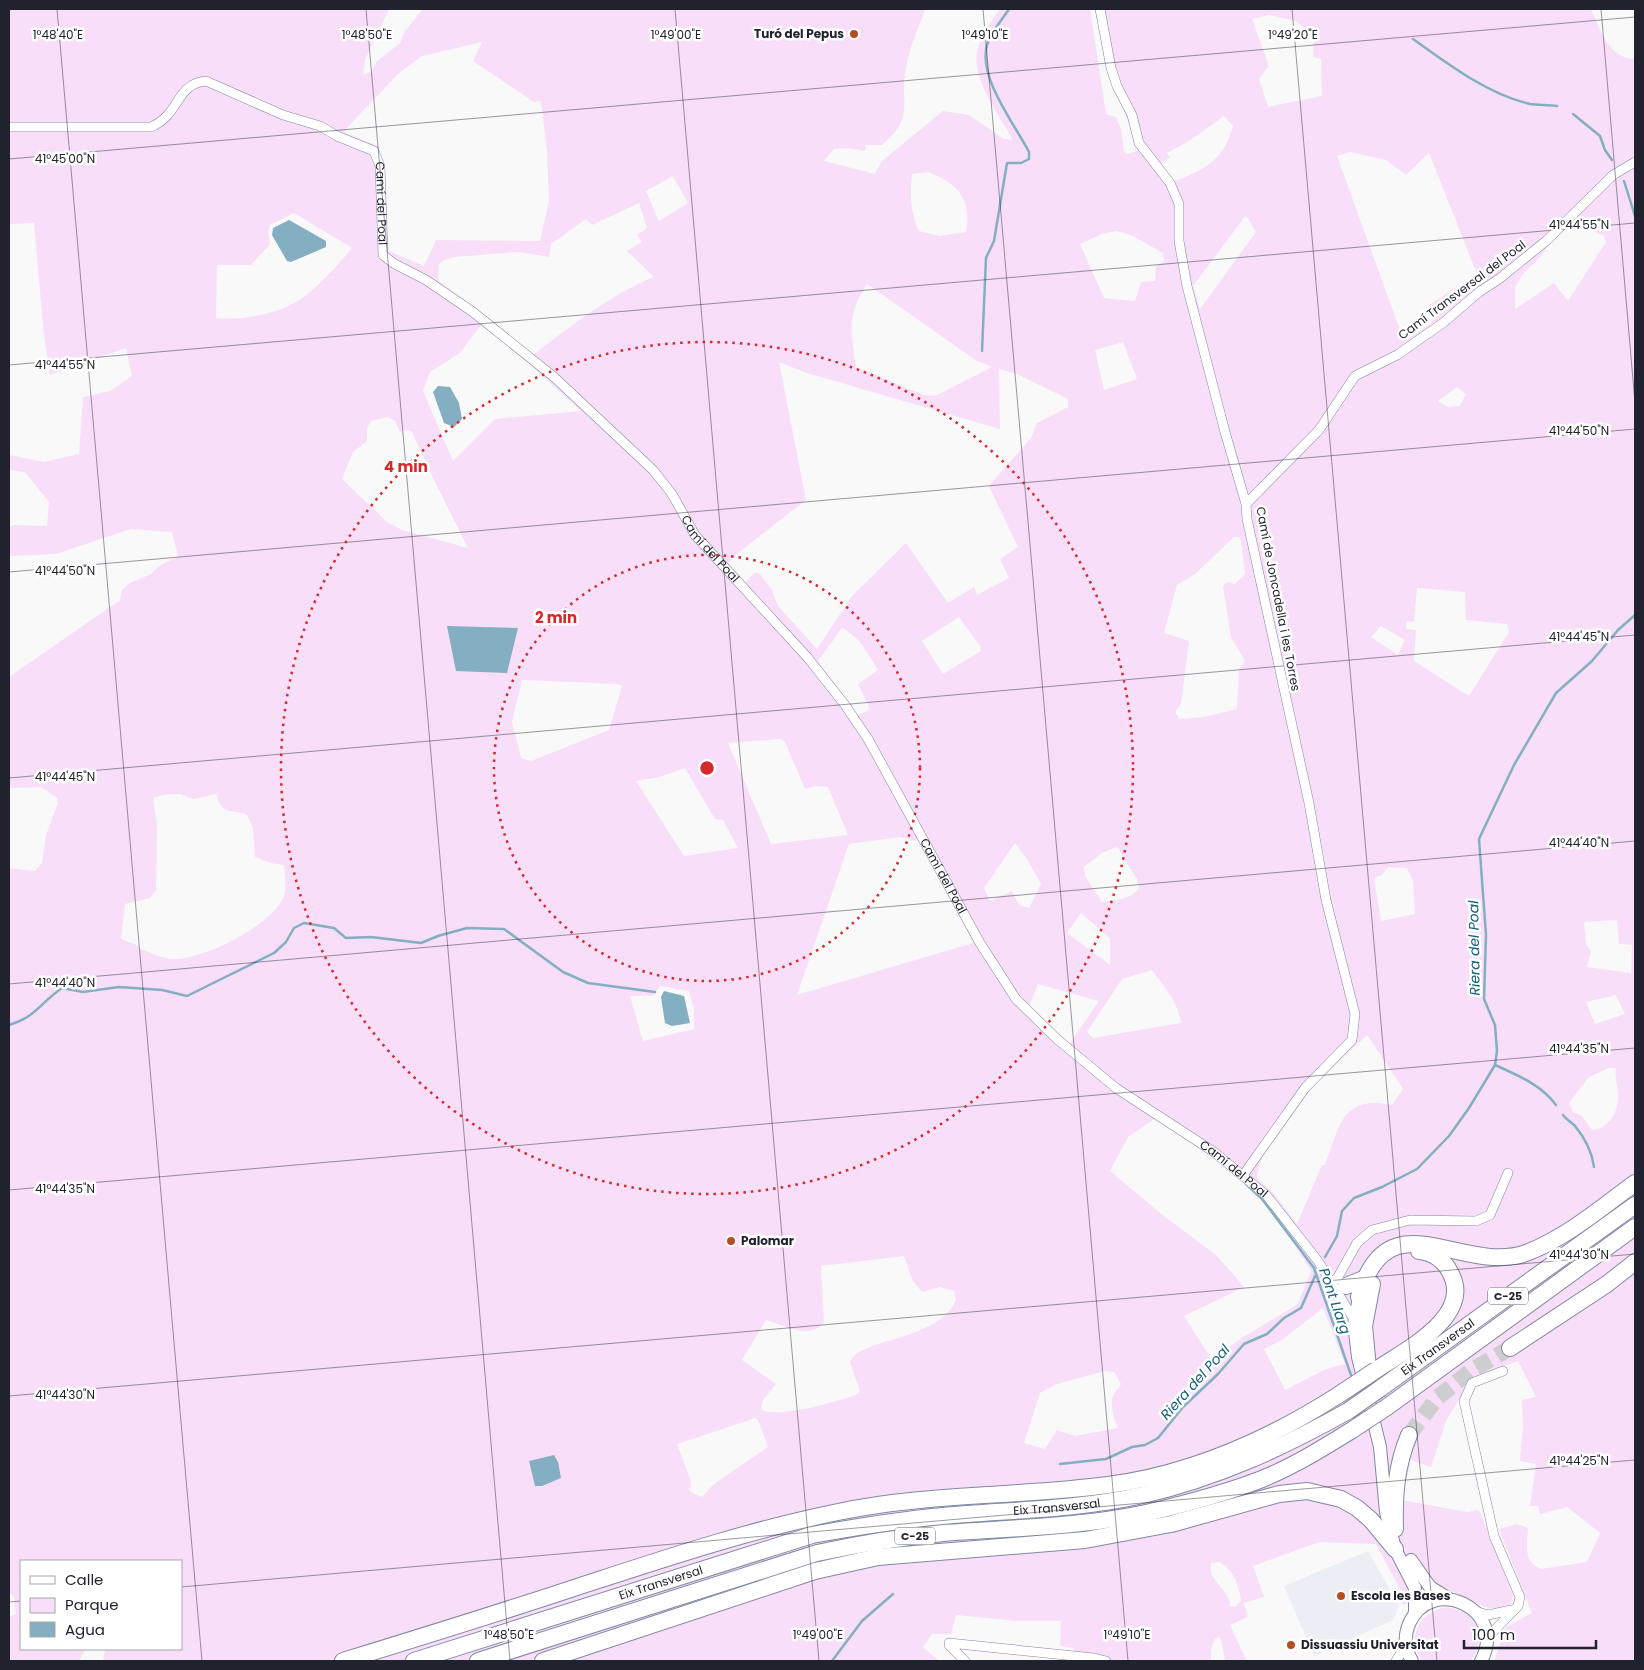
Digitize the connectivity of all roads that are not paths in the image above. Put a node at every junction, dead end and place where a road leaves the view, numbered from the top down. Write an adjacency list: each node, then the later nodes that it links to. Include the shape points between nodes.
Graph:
1 (1100, 9): 4 (street, Camí de Joncadella i les Torres, via 1111,68 1132,115 1139,143 1170,183 1179,204 1180,241 1187,286)
2 (9, 127): 6 (street, Camí del Poal, via 151,127 163,122 189,86 206,81 374,150 380,166 383,255 474,312 554,376 653,470 672,494 700,542 808,658 845,705 868,739 980,943 1016,999 1058,1040 1116,1088)
3 (1635, 162): 4 (street, Camí Transversal del Poal, via 1613,175 1546,241 1443,323 1397,355 1355,376 1319,430)
4 (1246, 504): 6 (street, Camí de Joncadella i les Torres, via 1246,519 1309,802 1326,900 1355,1014 1352,1040 1304,1088)
5 (1508, 1173): 12 (street, via 1490,1215 1476,1221 1410,1220 1372,1230 1357,1243 1338,1277)
6 (1244, 1174): 12 (street, Camí del Poal, via 1284,1216)
7 (1635, 1183): 11 (highway, via 1557,1238 1525,1253 1498,1258 1422,1243 1402,1245 1381,1255)
8 (1635, 1205): 22 (highway, Eix Transversal / C-25, bridge, via 1348,1410 1300,1438 1207,1478 1141,1496 1057,1508 943,1516 812,1535)
9 (1635, 1227): 31 (highway, Eix Transversal / C-25, bridge, via 1387,1407 1310,1456 1262,1479 1145,1513 1079,1523 873,1541 817,1553)
10 (1635, 1262): 15 (highway)
11 (1366, 1278): 12 (highway); 13 (highway)
12 (1337, 1285): 13 (street, Camí del Poal); 14 (street, Camí del Poal)
13 (1359, 1297): 14 (street, Camí del Poal); 16 (street, via 1362,1359)
14 (1355, 1321): 20 (street, Camí del Poal, via 1358,1357 1378,1440 1386,1512)
15 (1510, 1348)
16 (1372, 1369): 16 (highway, via 1364,1326 1368,1297 1376,1276 1387,1262 1401,1253 1430,1254 1443,1262 1452,1276 1455,1295 1450,1312 1438,1326); 19 (street, via 1389,1504); 28 (highway, bridge, via 1311,1413 1253,1442 1148,1478 1062,1490 893,1503 790,1522 708,1544)
17 (1503, 1371): 23 (street, via 1472,1383 1464,1400 1494,1536 1520,1597)
18 (1409, 1435): 19 (highway, via 1395,1485)
19 (1396, 1529): 21 (street, via 1424,1582)
20 (1395, 1549): 25 (street, Camí del Poal, via 1415,1588); 32 (highway, via 1371,1520 1341,1498 1307,1491 1279,1494 1171,1524 1085,1540 878,1556 824,1569)
21 (1451, 1600): 24 (street); 25 (street, via 1429,1603)
22 (576, 1610): 29 (highway, via 505,1624); 30 (highway, Eix Transversal / C-25)
23 (1514, 1610): 24 (street, via 1488,1615); 26 (street)
24 (1475, 1611): 26 (street, via 1484,1625)
25 (1415, 1614): 27 (street, via 1407,1628)
26 (1487, 1638): 37 (street)
27 (1406, 1645): 35 (street); 36 (street)
28 (343, 1661)
29 (368, 1661)
30 (414, 1661)
31 (478, 1661)
32 (543, 1661)
33 (965, 1661): 34 (street, via 949,1643)
34 (1106, 1661)
35 (1396, 1661)
36 (1412, 1661)
37 (1481, 1661)

